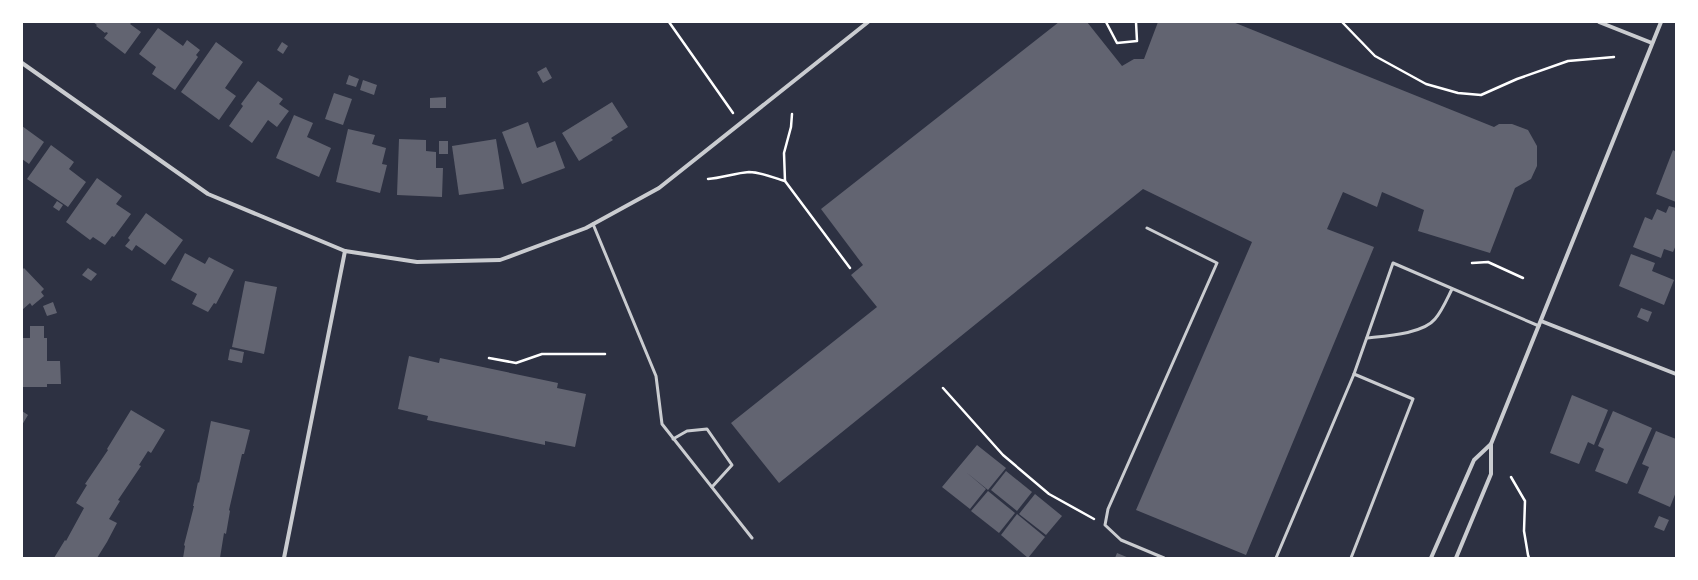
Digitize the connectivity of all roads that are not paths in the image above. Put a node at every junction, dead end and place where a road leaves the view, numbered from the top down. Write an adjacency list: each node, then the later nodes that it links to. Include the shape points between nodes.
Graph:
1 (868, 22): 6 (street, via 659,188)
2 (1599, 22): 4 (street)
3 (1661, 22): 4 (street)
4 (1652, 43): 10 (street)
5 (22, 63): 8 (street, via 208,194)
6 (594, 224): 8 (street, via 500,260 417,262); 15 (lane, via 656,376 662,424)
7 (1147, 228): 20 (lane, via 1217,263 1108,509 1105,525 1121,540)
8 (345, 251): 19 (street)
9 (1452, 289): 11 (lane); 12 (lane, via 1434,321 1407,333); 12 (lane, via 1393,263)
10 (1541, 321): 11 (street); 14 (street)
11 (1539, 326): 16 (street)
12 (1367, 338): 13 (lane)
13 (1354, 374): 21 (lane); 22 (lane, via 1413,399)
14 (1676, 374)
15 (673, 439): 17 (lane); 17 (lane, via 687,431 707,429 732,465)
16 (1492, 444): 23 (street, via 1474,460); 24 (street, via 1491,474)
17 (712, 487): 18 (lane)
18 (752, 538)
19 (284, 558)
20 (1164, 558)
21 (1276, 558)
22 (1351, 558)
23 (1431, 558)
24 (1456, 558)

